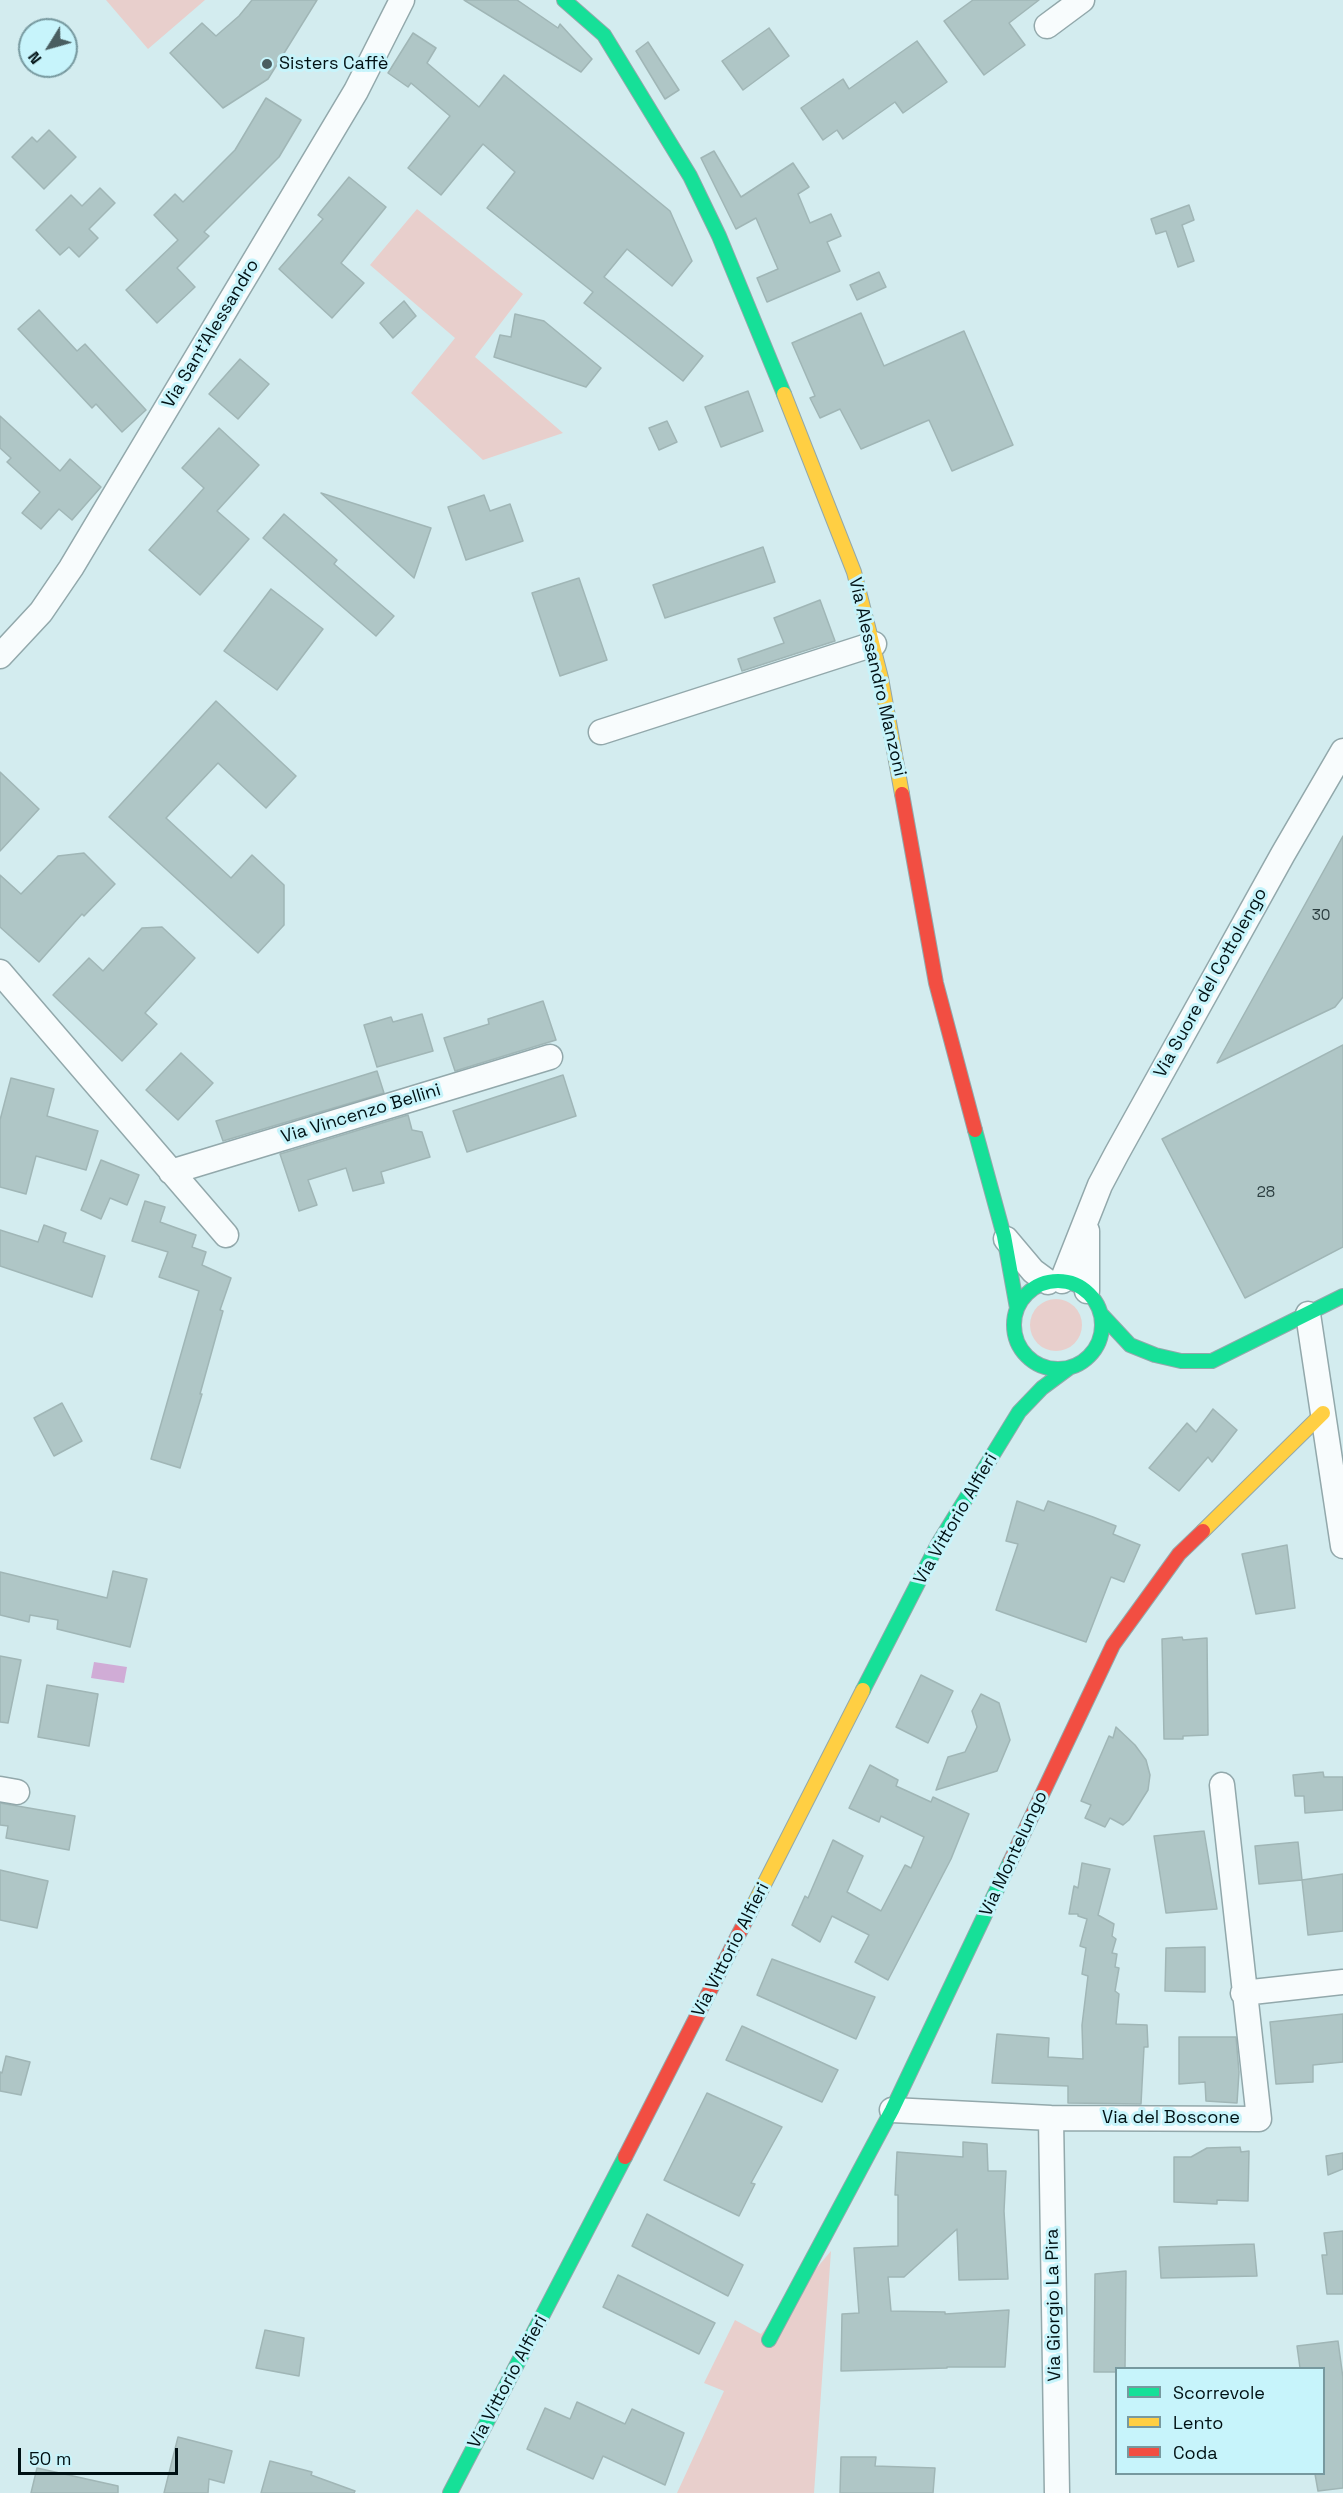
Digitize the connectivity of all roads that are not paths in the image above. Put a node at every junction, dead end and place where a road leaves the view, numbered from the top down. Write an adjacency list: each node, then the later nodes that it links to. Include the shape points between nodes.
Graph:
1 (402, 0): 6 (street, Via Sant'Alessandro, via 356,92 68,574 41,612)
2 (564, 0): 5 (street, Via Alessandro Manzoni, via 595,25 617,54 703,203 840,531)
3 (1082, 0): 4 (street)
4 (1047, 26)
5 (874, 644): 7 (street); 14 (street, Via Alessandro Manzoni, via 936,983)
6 (0, 656)
7 (602, 732)
8 (1343, 751): 12 (street, Via Suore del Cottolengo, via 1100,1185)
9 (0, 972): 11 (street)
10 (550, 1057): 11 (street, Via Vincenzo Bellini)
11 (171, 1172): 13 (street)
12 (1087, 1219): 15 (street, Via Suore del Cottolengo); 16 (street, Via Suore del Cottolengo)
13 (226, 1235)
14 (1004, 1236): 15 (street, Via Alessandro Manzoni, via 1033,1272); 18 (street, Via Alessandro Manzoni)
15 (1055, 1281): 16 (street, via 1076,1284); 18 (street, via 1035,1287)
16 (1087, 1291): 20 (street)
17 (1343, 1296): 19 (street)
18 (1017, 1308): 24 (street, via 1015,1335)
19 (1308, 1314): 21 (street, via 1212,1361 1181,1361); 27 (street)
20 (1102, 1315): 21 (street, via 1130,1345); 25 (street, via 1100,1342 1092,1354)
21 (1155, 1355): 22 (street)
22 (1125, 1356)
23 (1104, 1358): 25 (street)
24 (1029, 1359): 25 (street, via 1055,1370); 26 (street, Via Vittorio Alfieri)
25 (1075, 1366): 26 (street, Via Vittorio Alfieri, via 1042,1388)
26 (1019, 1412): 35 (street, Via Vittorio Alfieri, via 938,1544)
27 (1323, 1413): 28 (street); 32 (street, Via Montelungo, via 1179,1554 1113,1644)
28 (1343, 1546)
29 (1222, 1785): 31 (street, Via del Boscone)
30 (1343, 1982): 31 (street)
31 (1243, 1993): 33 (street, Via del Boscone, via 1259,2119)
32 (892, 2110): 33 (street, Via del Boscone); 34 (street, Via Montelungo)
33 (1051, 2118): 36 (street, Via Giorgio La Pira)
34 (769, 2340)
35 (450, 2493)
36 (1057, 2493)

